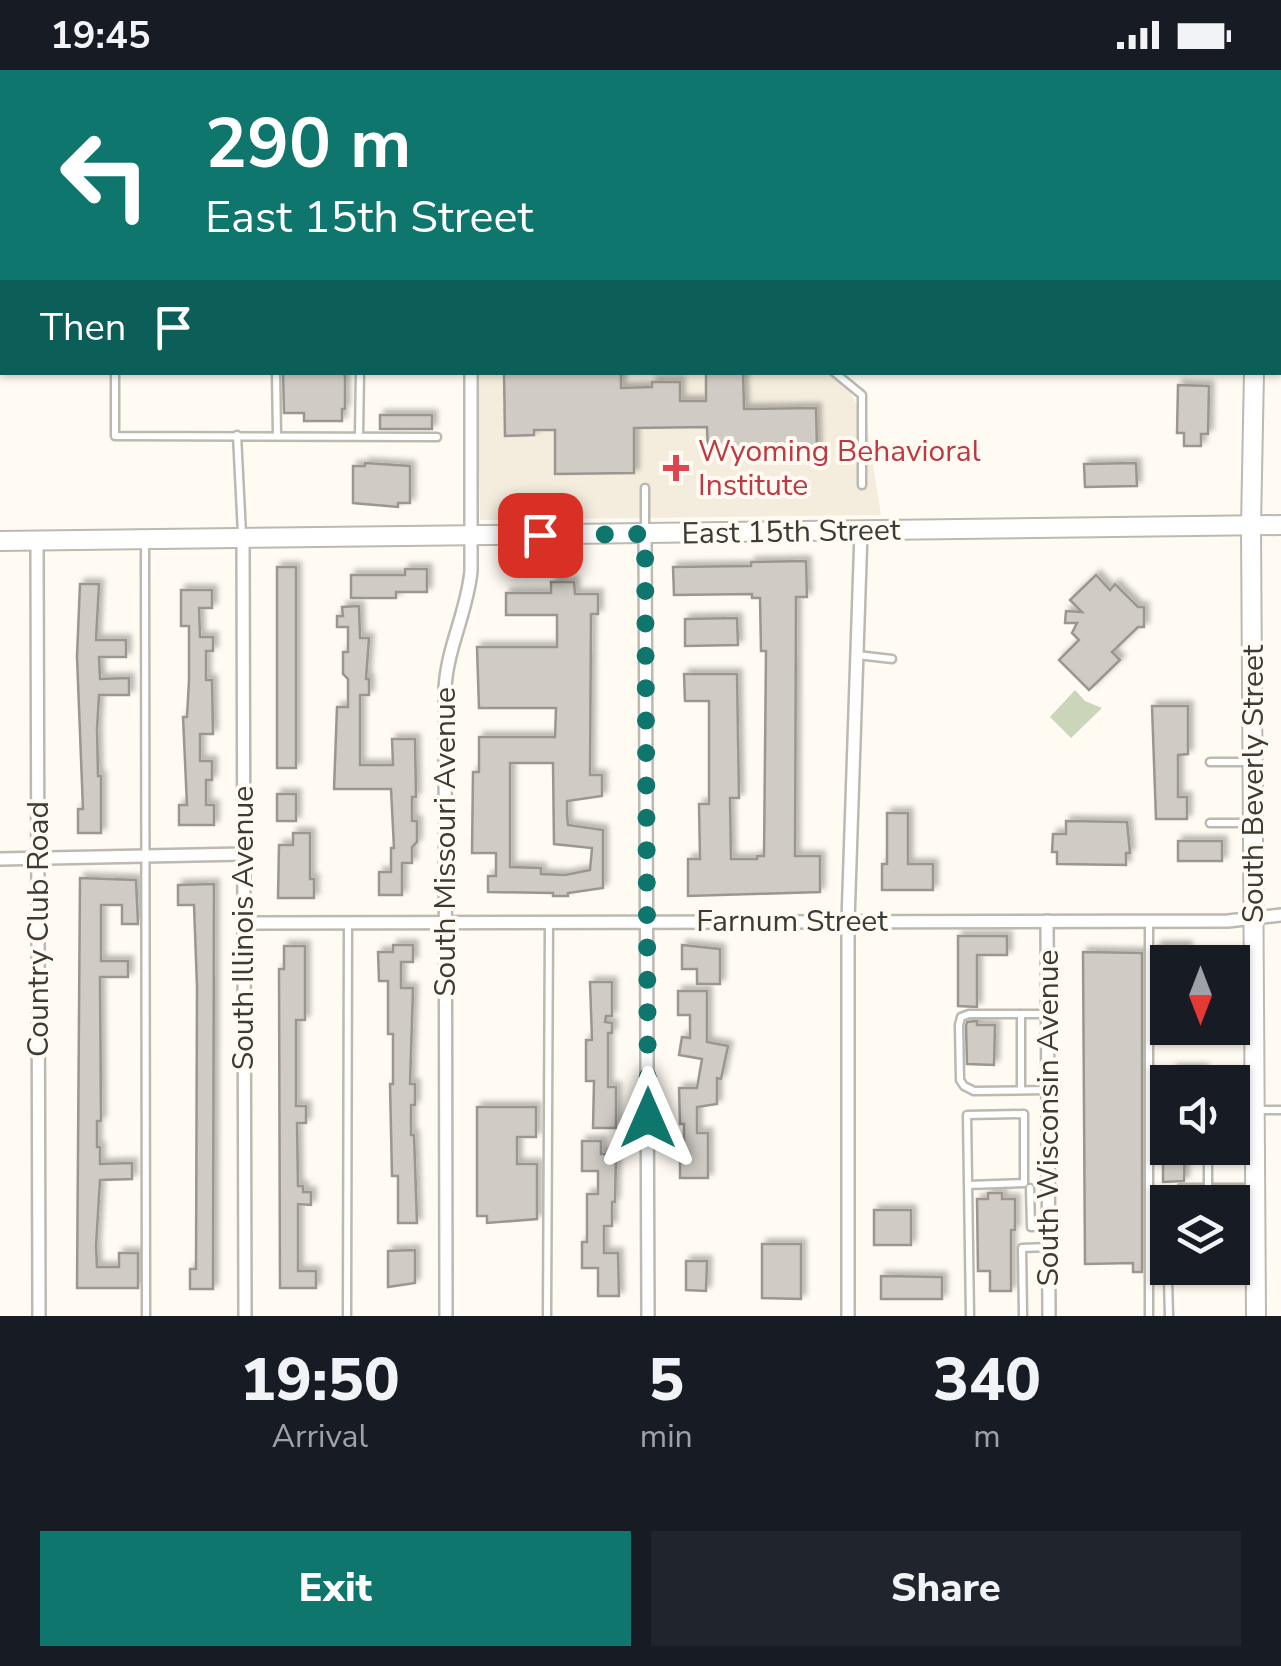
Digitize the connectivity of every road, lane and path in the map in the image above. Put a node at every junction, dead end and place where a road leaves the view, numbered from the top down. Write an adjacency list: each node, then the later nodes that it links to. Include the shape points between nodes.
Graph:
1 (116, 375): 7 (lane, via 116,436)
2 (276, 375): 8 (lane)
3 (360, 375): 9 (lane)
4 (470, 375): 17 (street, South Missouri Avenue)
5 (838, 375): 11 (lane, via 862,395)
6 (1254, 375): 14 (main road, South Beverly Street)
7 (237, 435): 8 (lane); 18 (lane)
8 (277, 435): 9 (lane)
9 (358, 435): 10 (lane)
10 (436, 437)
11 (862, 486)
12 (645, 488): 16 (lane)
13 (1281, 525): 14 (main road, East 15th Street)
14 (1252, 526): 15 (main road, East 15th Street); 25 (main road, South Beverly Street)
15 (861, 532): 16 (main road, East 15th Street); 22 (street)
16 (645, 534): 17 (main road, East 15th Street); 34 (street)
17 (470, 536): 18 (main road, East 15th Street); 40 (street, South Missouri Avenue, via 468,598 446,661)
18 (242, 539): 19 (main road, East 15th Street); 28 (street, South Illinois Avenue)
19 (145, 540): 21 (main road, East 15th Street); 29 (lane)
20 (0, 541): 21 (main road, East 15th Street)
21 (36, 541): 31 (street, Country Club Road)
22 (855, 655): 23 (lane); 36 (street)
23 (892, 658)
24 (1210, 762): 25 (lane)
25 (1254, 762): 27 (main road, South Beverly Street)
26 (1210, 823): 27 (lane)
27 (1254, 823): 33 (main road, South Beverly Street)
28 (243, 854): 29 (street); 41 (street, South Illinois Avenue)
29 (146, 856): 31 (street); 61 (lane)
30 (0, 859): 31 (street)
31 (38, 859): 60 (street, Country Club Road)
32 (1281, 915): 33 (street, Farnum Street)
33 (1253, 918): 38 (street, Farnum Street); 46 (main road, South Beverly Street)
34 (646, 920): 35 (street, Farnum Street); 36 (street, Farnum Street); 66 (street)
35 (549, 921): 40 (street, Farnum Street); 65 (lane)
36 (848, 921): 37 (street, Farnum Street); 67 (street)
37 (1047, 921): 38 (street, Farnum Street); 43 (street, South Wisconsin Avenue)
38 (1149, 921): 71 (lane)
39 (348, 922): 40 (street, Farnum Street); 41 (street, Farnum Street); 63 (lane)
40 (446, 922): 64 (street, South Missouri Avenue)
41 (243, 923): 62 (street, South Illinois Avenue)
42 (1021, 1014): 43 (lane); 44 (lane); 44 (lane, via 969,1014 958,1025 964,1086)
43 (1048, 1014): 45 (street, South Wisconsin Avenue)
44 (1021, 1090): 45 (lane)
45 (1048, 1090): 52 (street, South Wisconsin Avenue)
46 (1254, 1110): 47 (lane); 49 (main road, South Beverly Street)
47 (1281, 1110)
48 (1250, 1137): 49 (lane)
49 (1255, 1137): 54 (main road, South Beverly Street)
50 (968, 1185): 51 (lane); 51 (lane, via 967,1115 1024,1114); 68 (lane)
51 (1027, 1186): 52 (lane); 57 (lane, via 1031,1227)
52 (1048, 1188): 57 (street, South Wisconsin Avenue)
53 (1250, 1188): 54 (lane)
54 (1255, 1188): 56 (main road, South Beverly Street)
55 (1250, 1225): 56 (lane)
56 (1256, 1225): 59 (main road, South Beverly Street)
57 (1048, 1226): 58 (street, South Wisconsin Avenue)
58 (1049, 1247): 69 (lane, via 1022,1248); 70 (street, South Wisconsin Avenue)
59 (1256, 1276): 72 (lane, via 1168,1279); 73 (main road, South Beverly Street)
60 (39, 1316)
61 (146, 1316)
62 (244, 1316)
63 (347, 1316)
64 (446, 1316)
65 (548, 1316)
66 (648, 1316)
67 (848, 1316)
68 (970, 1316)
69 (1023, 1316)
70 (1049, 1316)
71 (1150, 1316)
72 (1169, 1316)
73 (1256, 1316)

